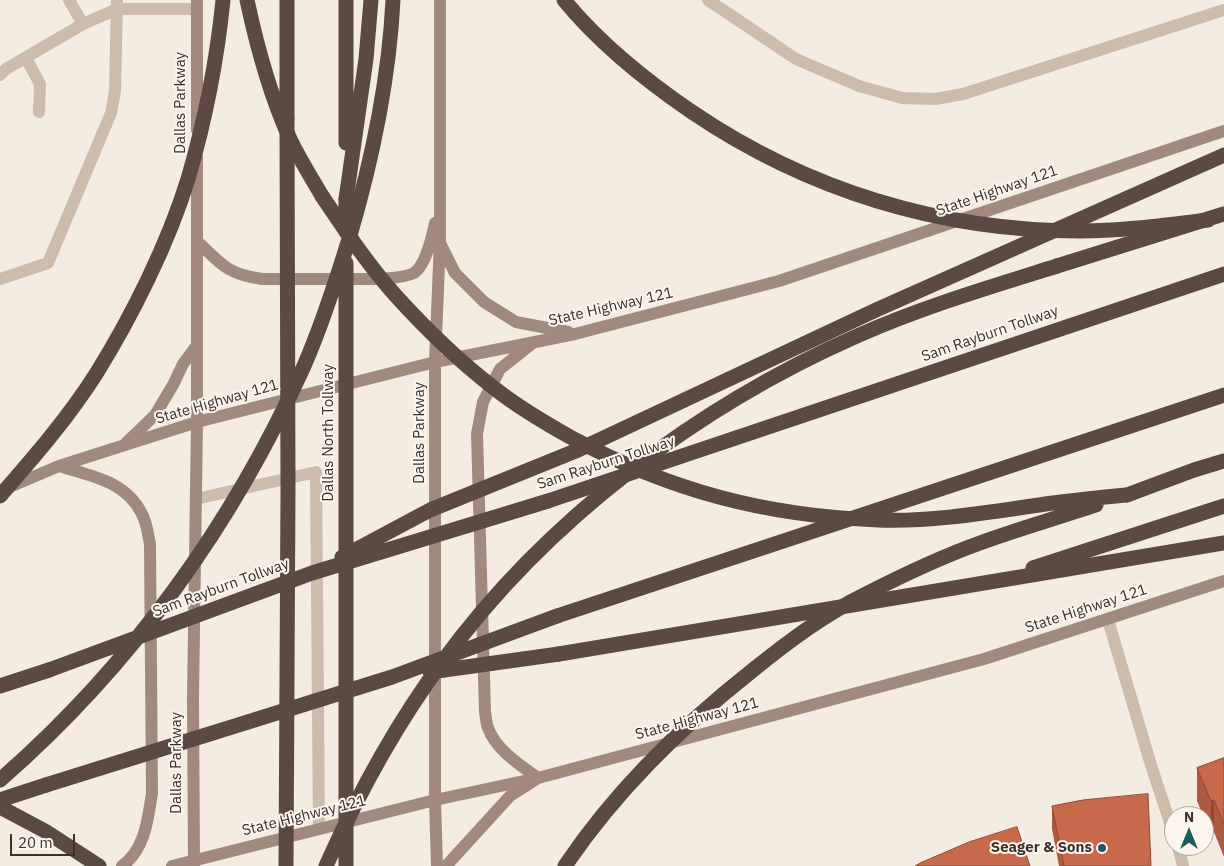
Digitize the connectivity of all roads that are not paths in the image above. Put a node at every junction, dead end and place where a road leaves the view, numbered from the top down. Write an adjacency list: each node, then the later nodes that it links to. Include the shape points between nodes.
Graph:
1 (69, 0): 14 (lane)
2 (223, 0): 39 (highway, bridge, via 208,98 188,179 162,247 129,316 95,374 51,437)
3 (247, 0): 38 (highway, bridge, via 255,39 290,138 322,196 355,245 395,295 467,366 524,410 596,451 701,493 766,509 819,516 929,519)
4 (287, 0): 60 (highway, bridge)
5 (346, 0): 20 (highway, Dallas North Tollway)
6 (371, 0): 20 (highway)
7 (393, 0): 50 (highway, bridge, via 384,89 362,193 338,274 305,364 256,465 204,549 148,627 89,695)
8 (440, 0): 21 (main road, Dallas Parkway)
9 (564, 0): 23 (highway, bridge, via 622,59 721,132 781,164 847,192 911,211 1040,229 1124,229)
10 (708, 0): 13 (lane, via 796,59 859,86 902,98 934,99 964,94)
11 (117, 4): 12 (lane); 14 (lane); 27 (lane, via 115,91 111,113 48,262)
12 (197, 4): 25 (main road, Dallas Parkway)
13 (1224, 10)
14 (83, 24): 15 (lane)
15 (26, 58): 16 (lane); 17 (lane, via 40,84)
16 (0, 75)
17 (39, 112)
18 (1224, 131): 28 (main road, State Highway 121, via 779,282)
19 (1224, 155): 43 (highway, bridge, via 876,310 578,450 430,510)
20 (346, 199): 62 (highway, Dallas North Tollway, bridge)
21 (439, 210): 24 (main road, Dallas Parkway); 25 (main road, via 421,266 414,272 397,277 262,279 227,269)
22 (1224, 214): 23 (highway)
23 (1208, 220): 61 (highway, bridge, via 988,288 856,336 783,371 667,444 552,538 469,627 437,668 375,766)
24 (440, 240): 28 (main road, via 456,272 484,302 516,322); 31 (main road, Dallas Parkway)
25 (197, 242): 30 (main road, Dallas Parkway)
26 (1224, 274): 43 (highway, Sam Rayburn Tollway, bridge, via 548,502)
27 (0, 279)
28 (575, 334): 29 (main road, State Highway 121)
29 (536, 341): 31 (main road, State Highway 121); 49 (main road, via 500,369 483,402 477,434 485,712 488,728 497,742 509,756)
30 (197, 345): 33 (main road, Dallas Parkway); 34 (main road, via 155,414)
31 (435, 362): 33 (main road, State Highway 121); 52 (main road, Dallas Parkway)
32 (1224, 395): 47 (highway, bridge, via 557,616)
33 (197, 422): 34 (main road, State Highway 121); 40 (main road, Dallas Parkway)
34 (123, 446): 36 (main road, State Highway 121)
35 (1224, 461): 38 (highway)
36 (59, 466): 37 (main road, State Highway 121); 58 (main road, via 109,482 130,495 143,515 150,544 152,793 145,832 131,860)
37 (0, 490)
38 (1127, 495): 65 (highway, bridge, via 980,543 904,575 830,614 785,644 674,737 621,794)
39 (0, 496)
40 (196, 499): 55 (lane, via 316,472); 56 (main road, Dallas Parkway)
41 (1224, 506): 45 (highway)
42 (1224, 542): 45 (highway)
43 (312, 573): 48 (highway, Sam Rayburn Tollway, bridge)
44 (1224, 581): 46 (main road, State Highway 121)
45 (982, 584): 47 (highway, bridge, via 559,654)
46 (1108, 620): 49 (main road, State Highway 121, via 984,658); 53 (lane)
47 (392, 677): 51 (highway, bridge)
48 (0, 686)
49 (538, 778): 52 (main road, State Highway 121); 64 (main road, via 510,796)
50 (0, 780)
51 (0, 800)
52 (435, 800): 55 (main road, State Highway 121); 63 (main road, Dallas Parkway)
53 (1164, 806)
54 (0, 807): 57 (highway)
55 (318, 830): 56 (main road, State Highway 121)
56 (194, 863): 59 (main road, State Highway 121)
57 (98, 866)
58 (122, 866)
59 (172, 866)
60 (286, 866)
61 (326, 866)
62 (346, 866)
63 (437, 866)
64 (446, 866)
65 (565, 866)

